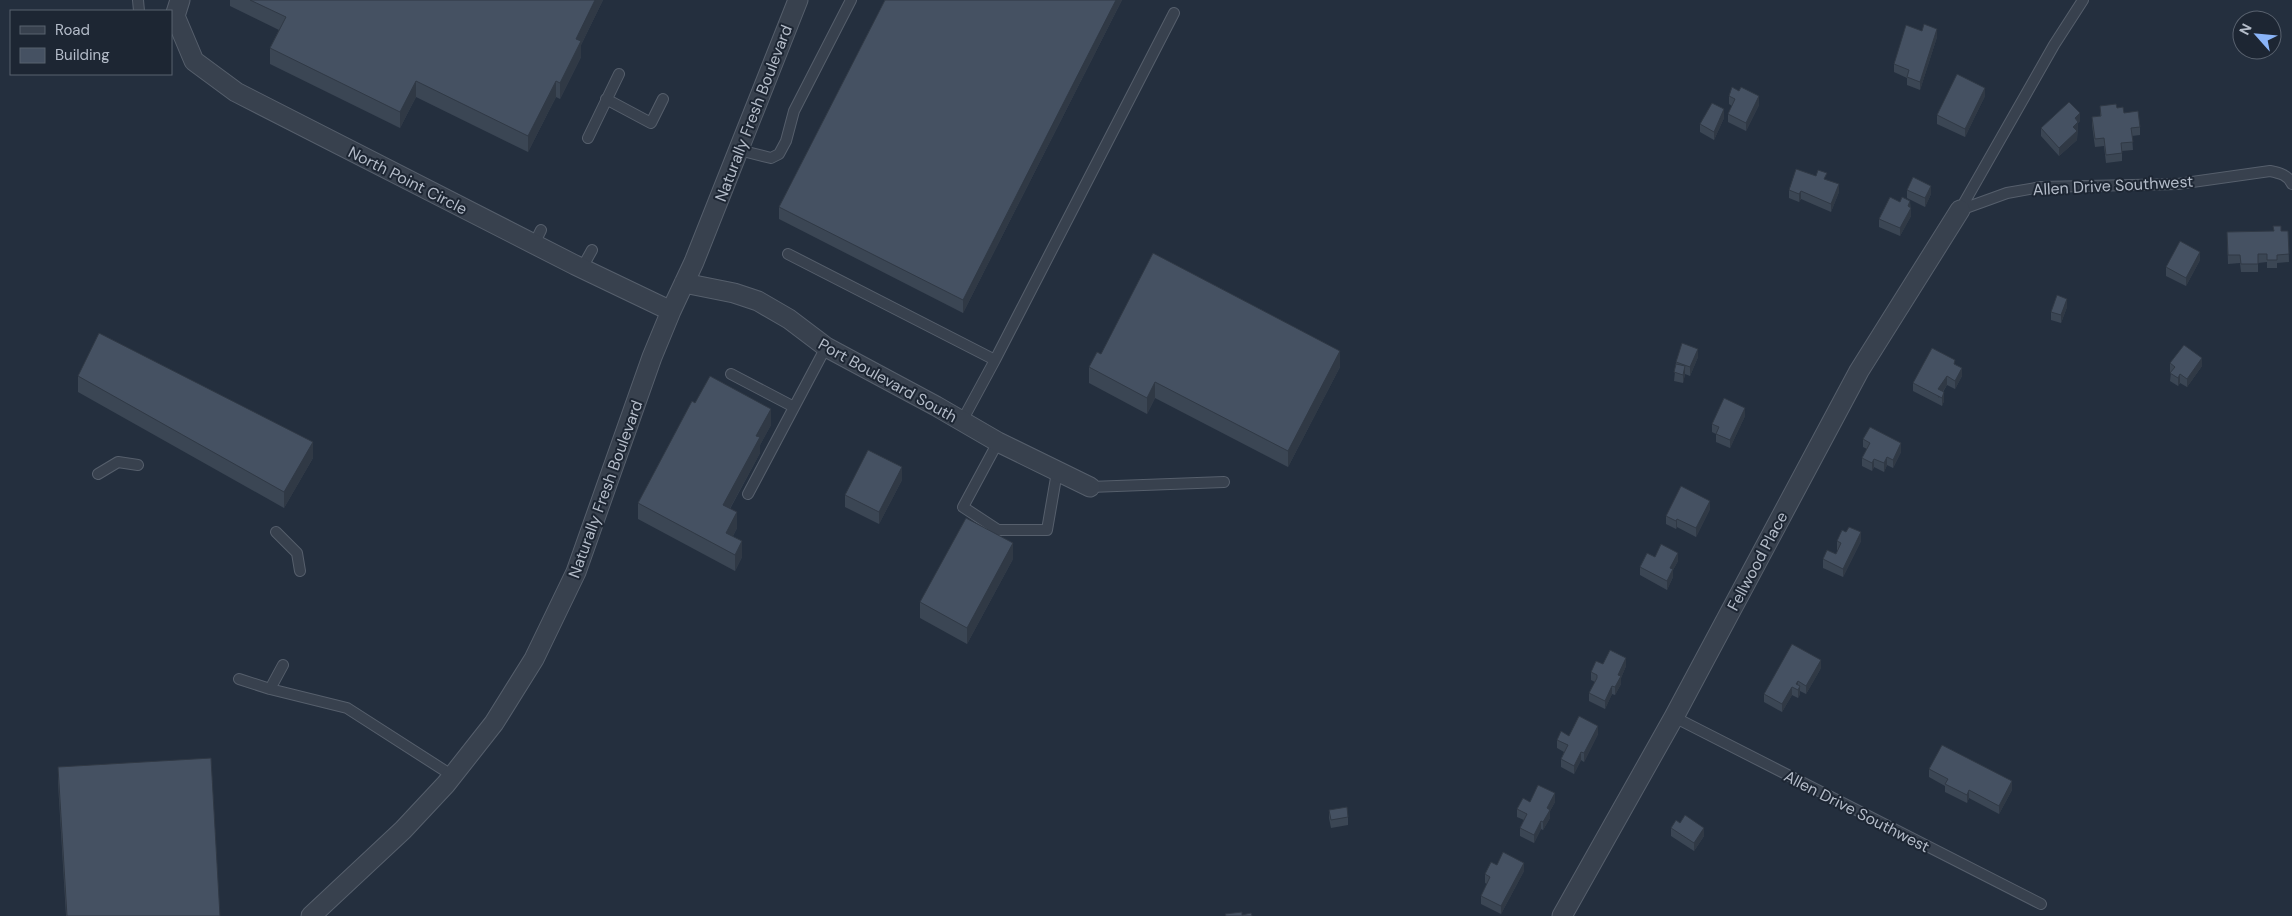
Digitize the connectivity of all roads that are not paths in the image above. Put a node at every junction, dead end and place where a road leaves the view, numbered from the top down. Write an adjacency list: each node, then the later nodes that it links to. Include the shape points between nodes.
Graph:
1 (798, 0): 10 (street, Naturally Fresh Boulevard)
2 (850, 0): 10 (lane, via 794,111 779,154 771,158)
3 (2084, 0): 12 (lane, via 2054,45)
4 (1174, 13): 19 (lane)
5 (177, 18): 15 (street, North Point Circle, via 194,61 236,92 538,237)
6 (619, 74): 8 (lane)
7 (663, 99): 8 (lane, via 651,123)
8 (606, 100): 9 (lane)
9 (588, 138)
10 (739, 150): 16 (street, Naturally Fresh Boulevard)
11 (2292, 184): 12 (lane, Allen Drive Southwest, via 2282,174 2270,171 2178,184 2041,187 2007,194)
12 (1960, 210): 35 (street, Fellwood Place, via 1859,371)
13 (592, 250): 15 (lane)
14 (788, 254): 19 (lane)
15 (582, 268): 17 (street, North Point Circle)
16 (684, 283): 17 (street, Naturally Fresh Boulevard); 18 (street, Port Boulevard South, via 758,301)
17 (671, 311): 36 (street, Naturally Fresh Boulevard, via 576,572 534,659 494,723)
18 (826, 347): 21 (lane); 22 (street, Port Boulevard South)
19 (995, 360): 22 (lane)
20 (732, 374): 21 (lane)
21 (794, 407): 29 (lane)
22 (962, 421): 23 (street, Port Boulevard South)
23 (998, 442): 25 (street, Port Boulevard South); 25 (lane, via 963,507 998,530 1047,530)
24 (138, 465): 26 (lane, via 118,462)
25 (1057, 472): 28 (street, Port Boulevard South)
26 (98, 474)
27 (1224, 482): 28 (lane)
28 (1090, 487)
29 (748, 494)
30 (276, 532): 31 (lane, via 297,553)
31 (300, 571)
32 (283, 664): 34 (lane)
33 (239, 679): 34 (lane)
34 (270, 690): 36 (lane, via 347,708)
35 (1674, 717): 37 (lane, Allen Drive Southwest); 39 (street, Fellwood Place)
36 (452, 776): 38 (street, Naturally Fresh Boulevard, via 403,830)
37 (2041, 904)
38 (311, 916)
39 (1562, 916)

